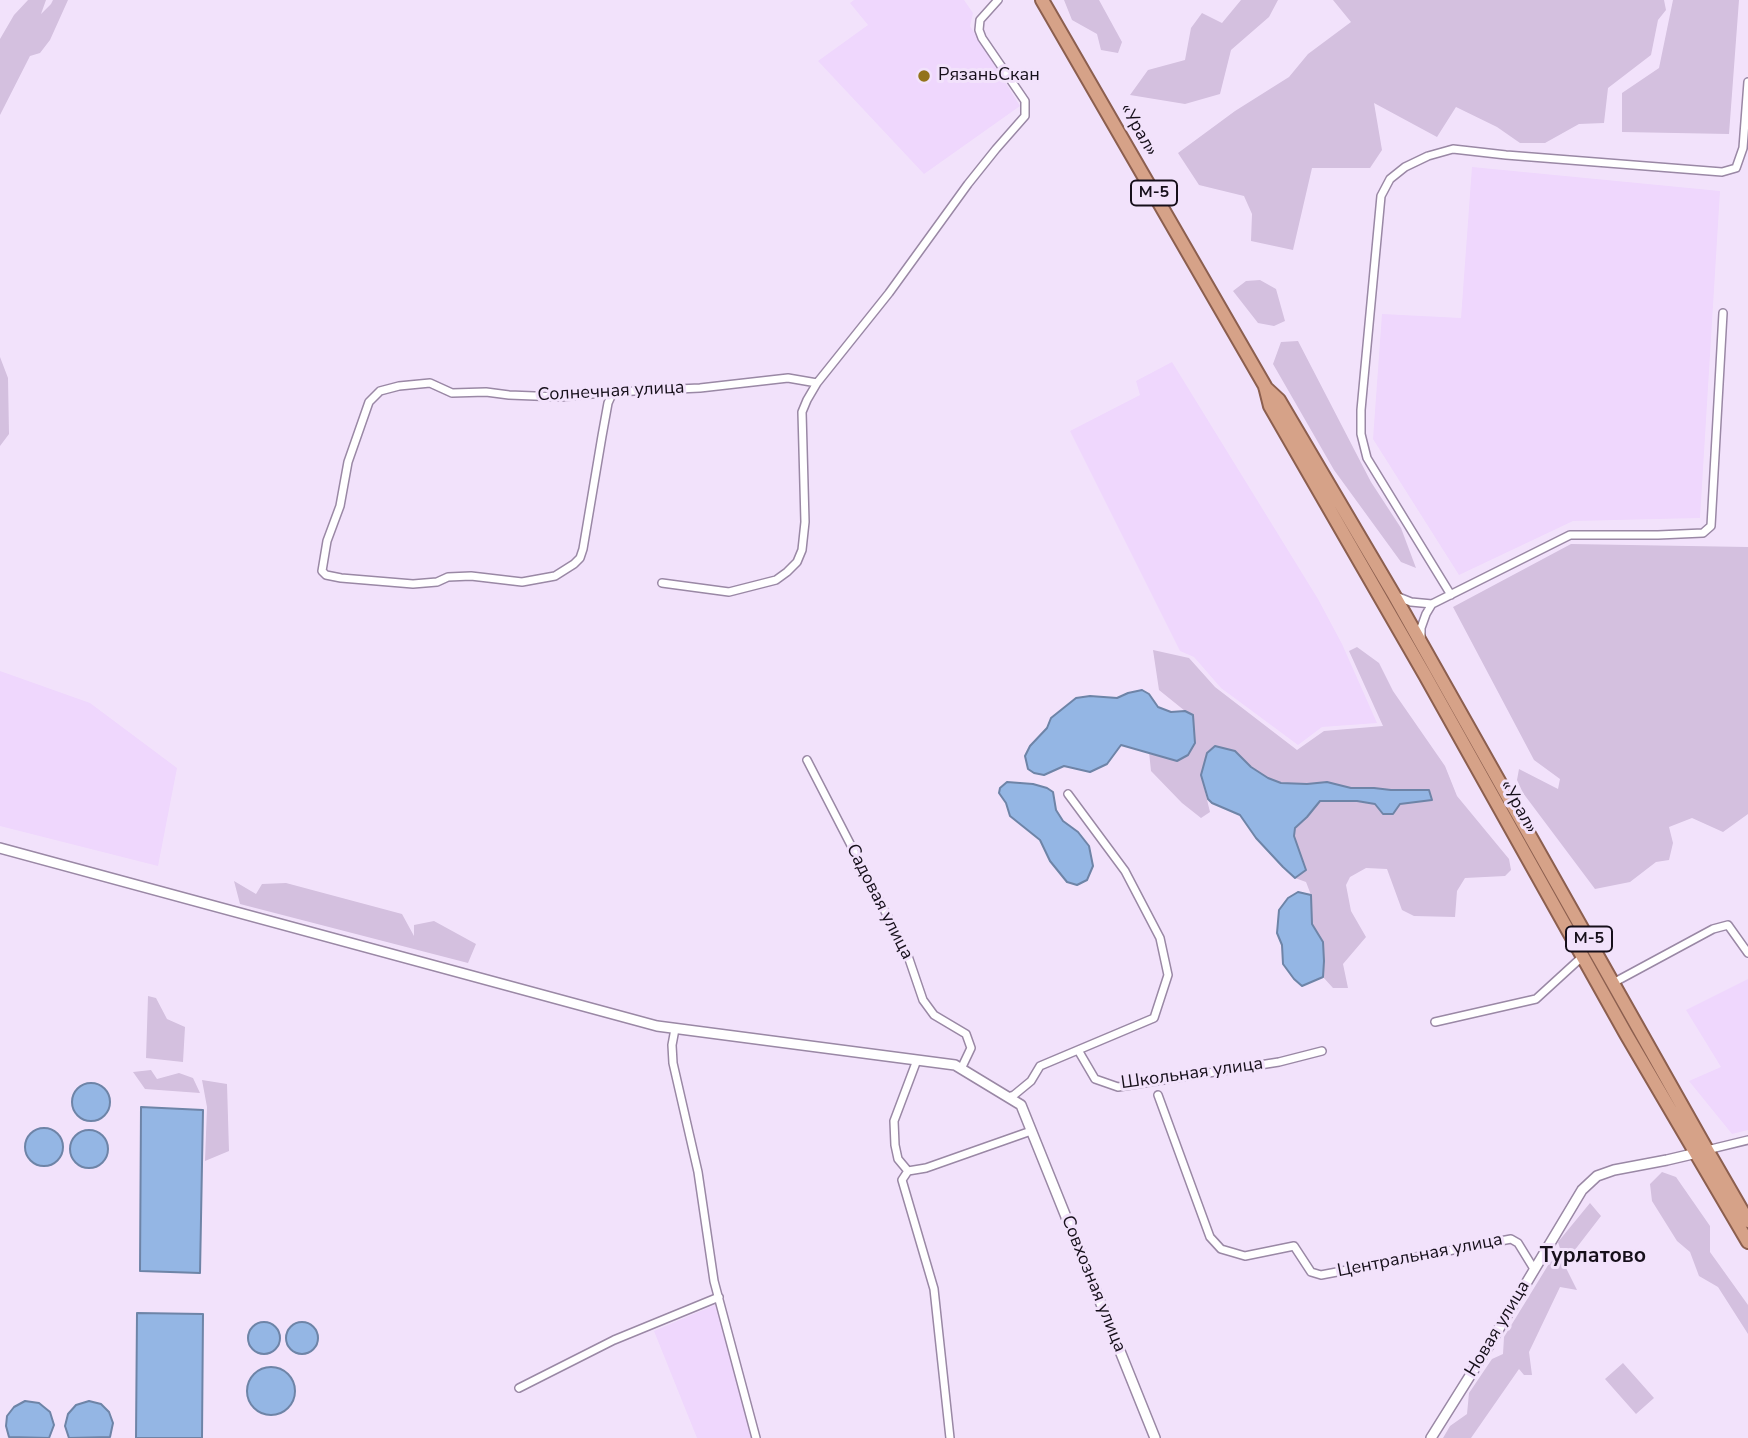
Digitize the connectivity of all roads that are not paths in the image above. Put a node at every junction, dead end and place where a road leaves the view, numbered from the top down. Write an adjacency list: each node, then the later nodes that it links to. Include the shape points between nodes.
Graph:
1 (998, 0): 5 (street, via 980,20 979,30 1025,101 1025,116)
2 (1042, 0): 6 (highway, «Урал» / М-5)
3 (1748, 82): 10 (street, via 1743,148 1736,168 1723,172 1453,149 1428,156 1390,179 1381,196 1361,434 1367,458)
4 (1723, 313): 10 (street, via 1711,526 1703,533 1658,536 1570,535)
5 (817, 383): 7 (street, Солнечная улица, via 788,378); 8 (street, via 802,412 804,522 797,562 776,580 729,592)
6 (1265, 386): 9 (highway, «Урал» / М-5, via 1279,400); 17 (highway, «Урал» / М-5, via 1270,407)
7 (613, 392): 7 (street, Солнечная улица, via 560,397 452,393 430,383 380,391 369,402 348,462 340,506 327,541 326,575 413,584 471,576 522,582 555,576 574,564 583,549)
8 (663, 583)
9 (1394, 595): 11 (street); 12 (highway, «Урал» / М-5)
10 (1451, 595): 11 (street)
11 (1432, 604): 12 (street)
12 (1420, 641): 18 (highway, «Урал» / М-5)
13 (807, 760): 24 (street, Садовая улица, via 908,956 923,1000 934,1015 966,1034 971,1048)
14 (1068, 794): 21 (street, via 1125,871 1160,938 1168,975 1154,1018)
15 (0, 848): 20 (street)
16 (1748, 953): 18 (street, via 1728,925)
17 (1583, 956): 19 (street, via 1536,999); 28 (highway, «Урал» / М-5)
18 (1613, 983): 30 (highway, «Урал» / М-5)
19 (1435, 1022)
20 (675, 1029): 23 (street); 36 (street, via 673,1063 698,1172)
21 (1078, 1050): 22 (street, Школьная улица, via 1095,1079 1118,1087); 26 (street, via 1040,1066 1031,1081)
22 (1322, 1051)
23 (917, 1060): 24 (street); 32 (street, via 894,1121 898,1158)
24 (961, 1069): 26 (street)
25 (1158, 1096): 35 (street, Центральная улица, via 1210,1237 1221,1249 1245,1256 1294,1246 1311,1272 1321,1275 1511,1239)
26 (1008, 1097): 27 (street, Совхозная улица, via 1021,1105)
27 (1031, 1131): 32 (street); 40 (street, Совхозная улица)
28 (1684, 1133): 30 (highway, «Урал» / М-5); 31 (street, via 1682,1151)
29 (1748, 1140): 30 (street)
30 (1701, 1152): 31 (street, Новая улица); 33 (highway, «Урал» / М-5); 34 (highway, «Урал» / М-5)
31 (1676, 1157): 35 (street, Новая улица, via 1597,1176 1582,1190)
32 (908, 1171): 39 (street, via 902,1180 934,1289)
33 (1748, 1221)
34 (1748, 1242)
35 (1534, 1269): 41 (street, Новая улица)
36 (719, 1297): 37 (street, via 614,1340); 38 (street)
37 (519, 1388)
38 (756, 1438)
39 (950, 1438)
40 (1155, 1438)
41 (1431, 1438)

